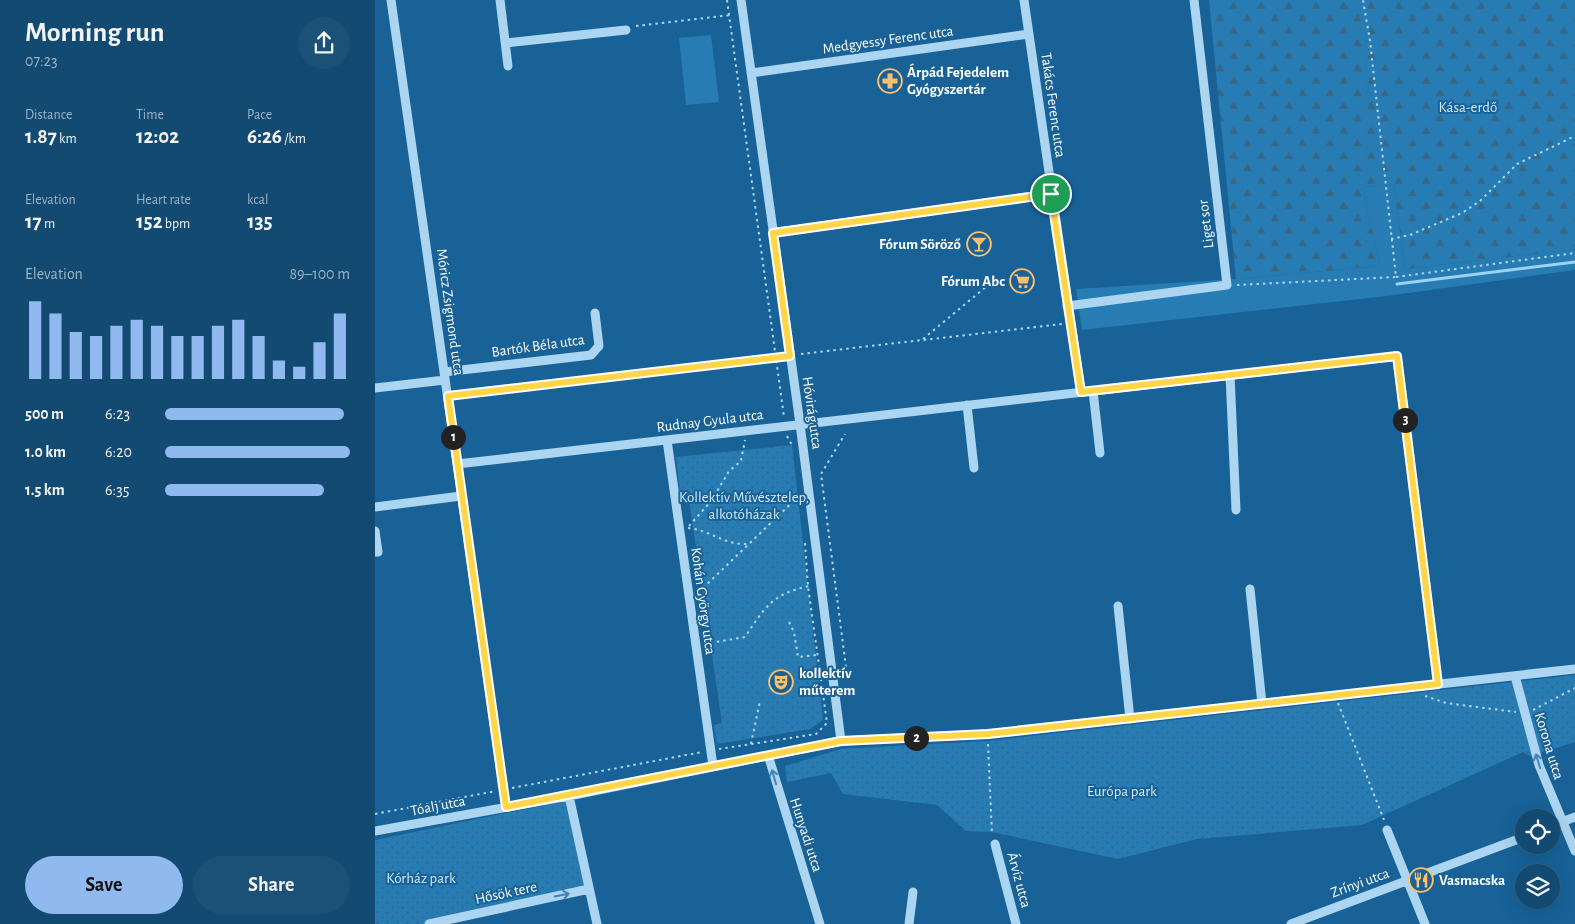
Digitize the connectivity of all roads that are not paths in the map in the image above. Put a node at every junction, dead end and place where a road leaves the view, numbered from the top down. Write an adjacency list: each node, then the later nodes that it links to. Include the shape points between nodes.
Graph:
1 (391, 0): 16 (street, Móricz Zsigmond utca)
2 (500, 0): 8 (street)
3 (741, 0): 10 (street, Hóvirág utca)
4 (1024, 0): 7 (street, Takács Ferenc utca)
5 (1193, 0): 13 (street, Liget sor, via 1227,285)
6 (626, 30): 8 (street)
7 (1029, 34): 10 (street, Medgyessy Ferenc utca); 11 (street, Takács Ferenc utca)
8 (506, 43): 9 (street)
9 (509, 66)
10 (751, 73): 12 (street, Hóvirág utca)
11 (1051, 194): 12 (street); 13 (street, Takács Ferenc utca)
12 (773, 233): 21 (street, Hóvirág utca)
13 (1067, 306): 19 (street, Takács Ferenc utca)
14 (595, 313): 16 (street, Bartók Béla utca, via 599,346 591,355)
15 (1230, 375): 18 (street, Rudnay Gyula utca); 28 (street); 35 (street, Rudnay Gyula utca, via 1397,356)
16 (445, 376): 17 (street, Bartók Béla utca); 24 (street, Móricz Zsigmond utca)
17 (375, 388)
18 (1093, 391): 19 (street, Rudnay Gyula utca); 23 (street)
19 (1081, 392): 20 (street, Rudnay Gyula utca)
20 (967, 405): 21 (street, Rudnay Gyula utca); 25 (street)
21 (800, 424): 22 (street, Rudnay Gyula utca); 38 (street, Hóvirág utca)
22 (667, 440): 24 (street, Rudnay Gyula utca); 40 (street, Kohán György utca)
23 (1100, 453)
24 (457, 464): 26 (street, Móricz Zsigmond utca)
25 (974, 468)
26 (461, 496): 27 (street); 42 (street, Móricz Zsigmond utca)
27 (375, 507)
28 (1236, 510)
29 (375, 531): 30 (street)
30 (375, 552)
31 (1250, 589): 36 (street)
32 (1118, 606): 37 (street)
33 (1575, 669): 34 (street, Tóalj utca)
34 (1515, 676): 35 (street, Tóalj utca); 44 (street, Korona utca, one-way to 34, via 1539,765)
35 (1438, 684): 36 (street, Tóalj utca)
36 (1262, 704): 37 (street, Tóalj utca)
37 (1130, 719): 38 (street, Tóalj utca, via 988,734)
38 (841, 741): 39 (street, Tóalj utca)
39 (767, 755): 40 (street, Tóalj utca); 55 (street, Hunyadi utca, one-way to 39)
40 (713, 766): 41 (street, Tóalj utca)
41 (569, 796): 42 (street, Tóalj utca); 51 (street)
42 (506, 807): 46 (street, Tóalj utca)
43 (1575, 817): 44 (street)
44 (1562, 822): 49 (street, Korona utca)
45 (1387, 830): 50 (street)
46 (375, 831)
47 (1515, 840): 50 (street, Zrínyi utca)
48 (995, 844): 57 (street, Árvíz utca)
49 (1575, 851)
50 (1407, 881): 58 (street, Zrínyi utca); 59 (street)
51 (589, 889): 53 (street, Hősök tere, one-way to 51); 54 (street)
52 (913, 892): 56 (street)
53 (429, 924)
54 (597, 924)
55 (820, 924)
56 (909, 924)
57 (1016, 924)
58 (1291, 924)
59 (1425, 924)

